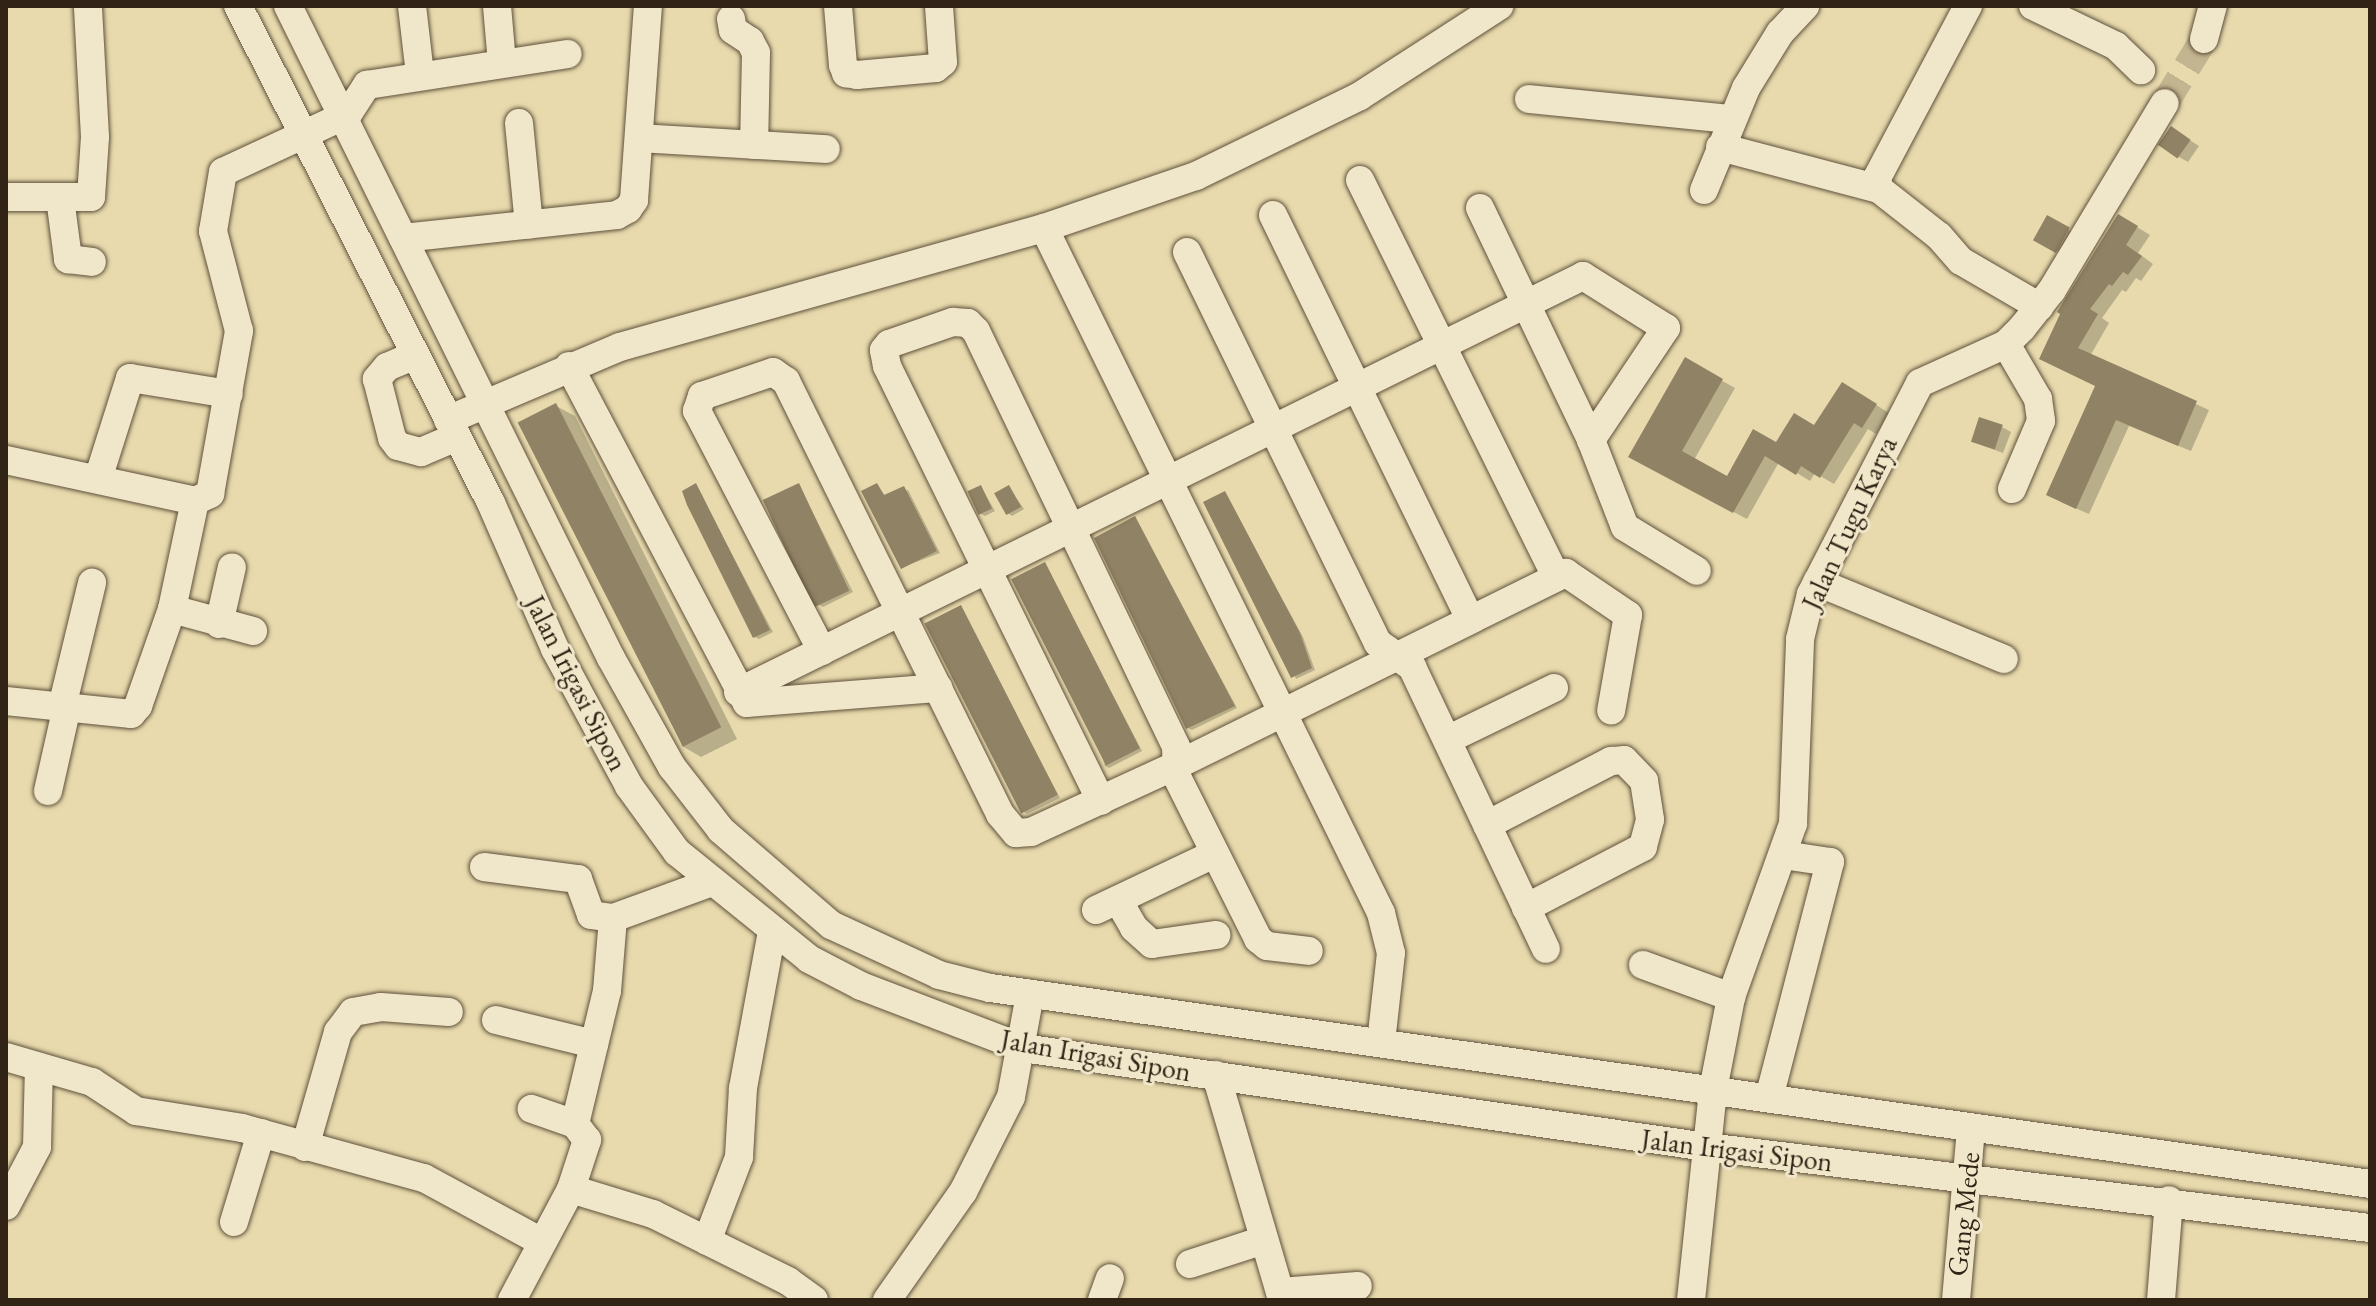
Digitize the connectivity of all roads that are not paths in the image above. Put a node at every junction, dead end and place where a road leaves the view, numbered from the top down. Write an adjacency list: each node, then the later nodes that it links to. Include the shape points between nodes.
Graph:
1 (88, 6): 34 (street, via 95,137 91,197)
2 (238, 6): 25 (street, Jalan Irigasi Sipon)
3 (288, 6): 22 (street, Jalan Irigasi Sipon)
4 (412, 6): 19 (street)
5 (497, 6): 17 (street)
6 (648, 6): 26 (street)
7 (838, 6): 8 (street, via 843,65 846,73 857,75 936,68 943,62)
8 (939, 6)
9 (1499, 6): 38 (street, via 1436,52 1305,126 1196,176)
10 (1805, 6): 23 (street, via 1780,33)
11 (1968, 6): 31 (street, via 1877,178)
12 (2033, 6): 18 (street, via 2116,46)
13 (2213, 6): 15 (street)
14 (731, 19): 27 (street, via 733,30 750,41 756,53)
15 (2204, 39)
16 (568, 54): 17 (street)
17 (502, 63): 19 (street)
18 (2141, 70)
19 (420, 74): 22 (street, via 362,87 355,108)
20 (1529, 99): 23 (street)
21 (2165, 103): 43 (street, Jalan Tugu Karya)
22 (341, 117): 25 (street); 39 (street, Jalan Irigasi Sipon)
23 (1731, 119): 28 (street)
24 (519, 123): 37 (street)
25 (301, 133): 46 (street, Jalan Irigasi Sipon); 49 (street, via 229,166 219,185 215,246 239,331)
26 (640, 138): 27 (street); 37 (street, via 634,200 628,209 617,215)
27 (754, 145): 29 (street)
28 (1720, 147): 31 (street); 32 (street)
29 (826, 149)
30 (1360, 180): 45 (street)
31 (1879, 189): 43 (street, via 1939,236 1950,252)
32 (1704, 190)
33 (6, 197): 34 (street)
34 (60, 198): 41 (street, via 68,259)
35 (1480, 208): 42 (street)
36 (1273, 215): 48 (street)
37 (529, 225): 39 (street)
38 (1044, 228): 47 (street, via 635,342); 56 (street)
39 (403, 238): 50 (street, Jalan Irigasi Sipon)
40 (1187, 252): 52 (street)
41 (92, 262)
42 (1527, 304): 45 (street); 53 (street); 53 (street, via 1583,276 1666,328)
43 (2040, 307): 44 (street, Jalan Tugu Karya)
44 (2006, 344): 57 (street, via 2038,399 2041,421); 64 (street, Jalan Tugu Karya, via 1920,383)
45 (1442, 346): 48 (street); 63 (street)
46 (413, 356): 51 (street, Jalan Irigasi Sipon); 51 (street, via 387,367 377,379 392,438 398,446 421,452)
47 (569, 366): 50 (street); 76 (street)
48 (1356, 388): 52 (street); 68 (street)
49 (229, 394): 55 (street, via 130,378); 58 (street, via 212,492)
50 (485, 404): 51 (street); 92 (street, Jalan Irigasi Sipon, via 611,658 672,767 721,830)
51 (453, 425): 89 (street, Jalan Irigasi Sipon, via 555,649 629,786 677,852)
52 (1273, 429): 56 (street); 72 (street, via 1378,643)
53 (1591, 440): 62 (street, via 1631,534)
54 (6, 460): 55 (street)
55 (98, 479): 58 (street)
56 (1168, 481): 59 (street); 80 (street)
57 (2012, 489)
58 (195, 501): 66 (street)
59 (1071, 528): 61 (street); 61 (street, via 972,326 953,322 889,344 884,350 887,366); 82 (street, via 1176,747)
60 (232, 567): 69 (street)
61 (989, 569): 67 (street); 84 (street)
62 (1697, 571)
63 (1556, 577): 68 (street); 79 (street, via 1572,573 1628,615)
64 (1817, 582): 73 (street); 87 (street, Jalan Tugu Karya, via 1800,639 1796,804)
65 (92, 583): 78 (street)
66 (172, 609): 69 (street); 78 (street, via 131,714)
67 (900, 612): 71 (street); 71 (street, via 783,376 769,373 702,396 697,411); 74 (street)
68 (1470, 619): 72 (street)
69 (219, 624): 70 (street)
70 (253, 631)
71 (822, 651): 76 (street)
72 (1396, 657): 80 (street); 81 (street, via 1412,667)
73 (2004, 659)
74 (938, 688): 76 (street, via 760,705 747,703); 84 (street, via 1011,830 1031,832)
75 (1554, 688): 81 (street)
76 (738, 692)
77 (6, 701): 78 (street)
78 (64, 707): 83 (street)
79 (1611, 711)
80 (1283, 713): 82 (street); 103 (street, via 1388,936 1390,972)
81 (1447, 740): 85 (street)
82 (1177, 765): 84 (street); 86 (street, via 1177,777)
83 (48, 791)
84 (1101, 801)
85 (1487, 825): 90 (street); 90 (street, via 1611,761 1624,760 1644,781 1650,820 1643,847)
86 (1214, 854): 94 (street, via 1107,905 1152,944); 96 (street, via 1261,944)
87 (1783, 855): 100 (street, Jalan Tugu Karya); 110 (street, via 1830,862)
88 (484, 867): 91 (street, via 578,879 591,915)
89 (712, 882): 91 (street); 93 (street, Jalan Irigasi Sipon)
90 (1526, 908): 95 (street)
91 (613, 918): 104 (street, via 607,991)
92 (830, 927): 97 (street); 99 (street, Jalan Irigasi Sipon, via 939,975)
93 (772, 932): 97 (street, Jalan Irigasi Sipon); 125 (street, via 743,1088 739,1157)
94 (1216, 935)
95 (1546, 949)
96 (1309, 951)
97 (810, 957): 105 (street, Jalan Irigasi Sipon, via 875,991)
98 (1643, 965): 100 (street)
99 (1030, 997): 103 (street, Jalan Irigasi Sipon); 105 (street)
100 (1731, 997): 109 (street, Jalan Tugu Karya)
101 (449, 1012): 115 (street, via 381,1007 353,1012 338,1032)
102 (496, 1020): 104 (street)
103 (1381, 1042): 109 (street, Jalan Irigasi Sipon)
104 (594, 1044): 112 (street)
105 (1024, 1045): 108 (street, Jalan Irigasi Sipon); 130 (street, via 1011,1097 976,1170)
106 (6, 1057): 107 (street)
107 (39, 1067): 113 (street, via 92,1082 136,1111); 120 (street, via 37,1147)
108 (1216, 1075): 114 (street, Jalan Irigasi Sipon); 123 (street)
109 (1712, 1094): 110 (street, Jalan Irigasi Sipon); 114 (street, Jalan Tugu Karya)
110 (1769, 1098): 116 (street, Jalan Irigasi Sipon)
111 (532, 1109): 112 (street)
112 (575, 1124): 118 (street, via 587,1140)
113 (261, 1133): 115 (street); 121 (street)
114 (1708, 1143): 116 (street, Jalan Irigasi Sipon); 131 (street, Jalan Tugu Karya)
115 (305, 1147): 124 (street, via 424,1178)
116 (1969, 1153): 117 (street, Jalan Irigasi Sipon); 119 (street, Jalan Irigasi Sipon); 132 (street, Gang Mede)
117 (2370, 1184)
118 (571, 1189): 124 (street); 125 (street, via 653,1214)
119 (2169, 1200): 122 (street, Jalan Irigasi Sipon); 133 (street)
120 (6, 1206)
121 (234, 1222)
122 (2370, 1228)
123 (1264, 1240): 126 (street); 127 (street, via 1280,1292)
124 (540, 1241): 128 (street)
125 (707, 1241): 129 (street, via 788,1281)
126 (1190, 1264)
127 (1358, 1286)
128 (512, 1300)
129 (814, 1300)
130 (887, 1300)
131 (1691, 1300)
132 (1956, 1300)
133 (2161, 1300)

